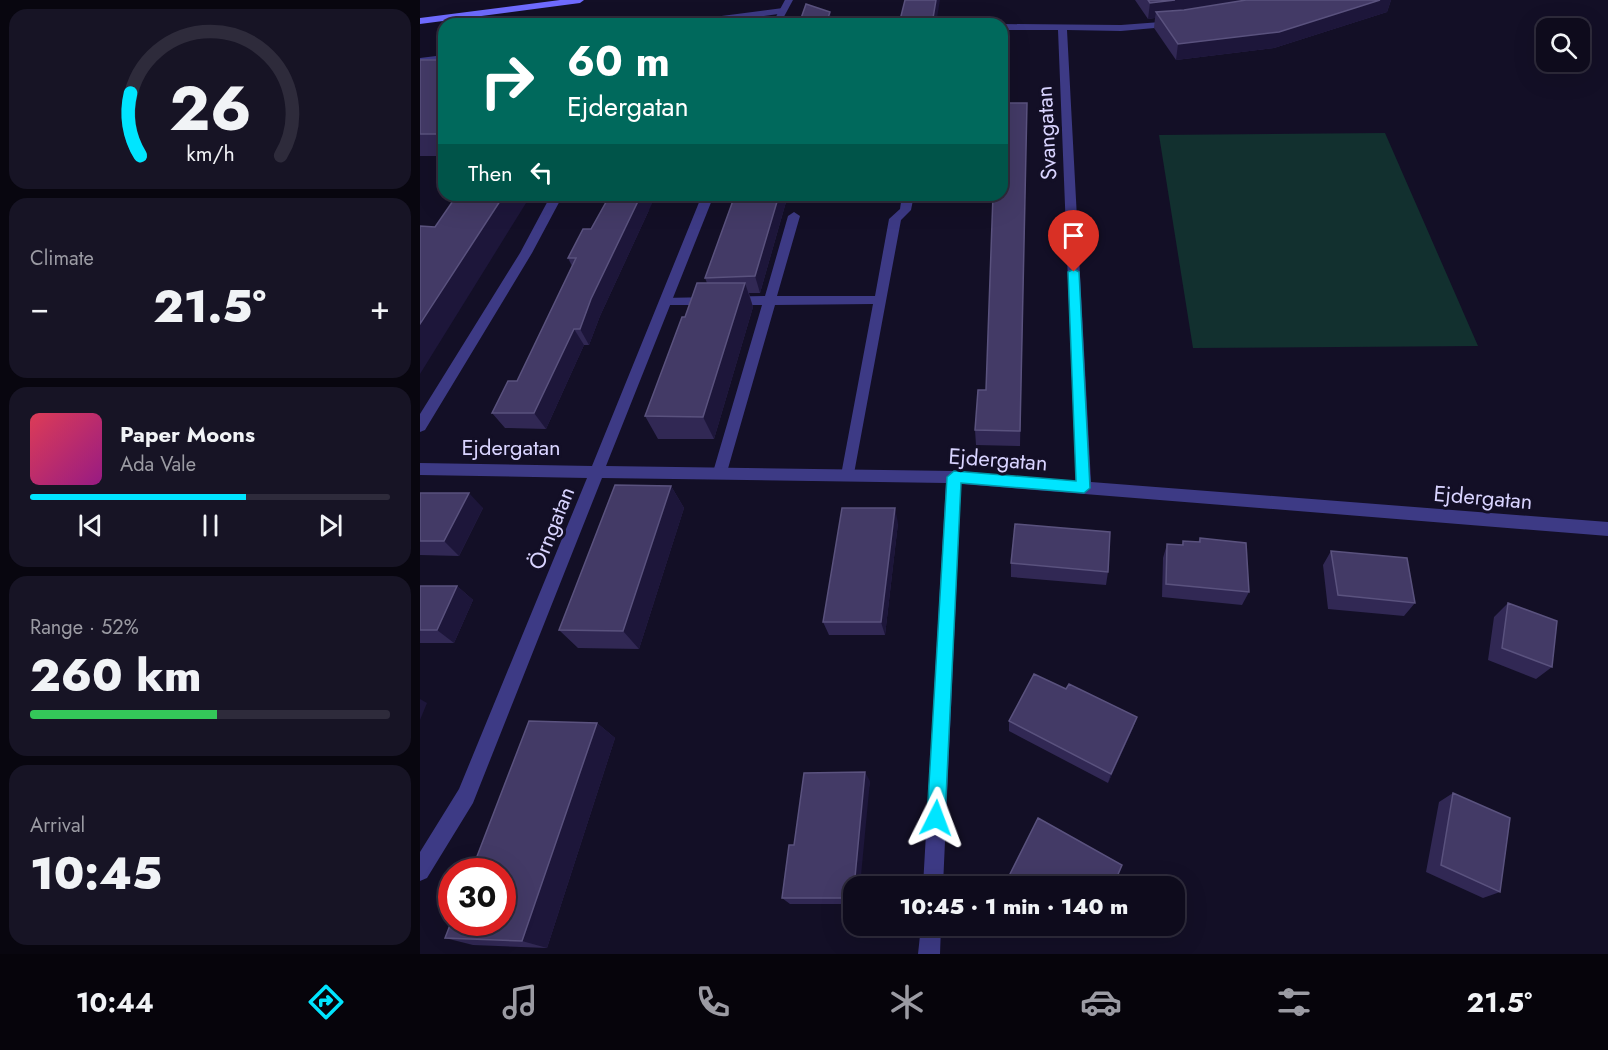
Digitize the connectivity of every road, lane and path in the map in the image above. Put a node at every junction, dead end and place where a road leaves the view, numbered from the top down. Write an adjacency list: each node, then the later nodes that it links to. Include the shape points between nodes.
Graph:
1 (580, 0): 4 (street)
2 (789, 0): 3 (street)
3 (783, 11): 5 (street); 6 (street)
4 (443, 18)
5 (730, 18)
6 (779, 18)
7 (438, 19): 8 (street)
8 (420, 21)
9 (1181, 22): 11 (street, via 1122,28)
10 (1008, 27): 11 (street)
11 (1062, 28): 27 (street, Svangatan)
12 (438, 59): 13 (street)
13 (420, 61)
14 (554, 201): 21 (street)
15 (706, 201): 20 (street, Örngatan)
16 (907, 201): 19 (street, via 905,210 896,219)
17 (794, 216): 18 (street)
18 (770, 300): 19 (street); 20 (street); 24 (street)
19 (880, 300): 25 (street)
20 (666, 301): 23 (street, Örngatan)
21 (420, 426)
22 (420, 469): 23 (street, Ejdergatan)
23 (599, 470): 24 (street, Ejdergatan); 29 (street, Örngatan, via 466,796)
24 (720, 472): 25 (street, Ejdergatan)
25 (848, 475): 26 (street, Ejdergatan)
26 (954, 477): 27 (street, Ejdergatan); 30 (street)
27 (1084, 488): 28 (street, Ejdergatan)
28 (1608, 529)
29 (420, 871)
30 (934, 876)
31 (930, 936): 32 (street)
32 (929, 954)

